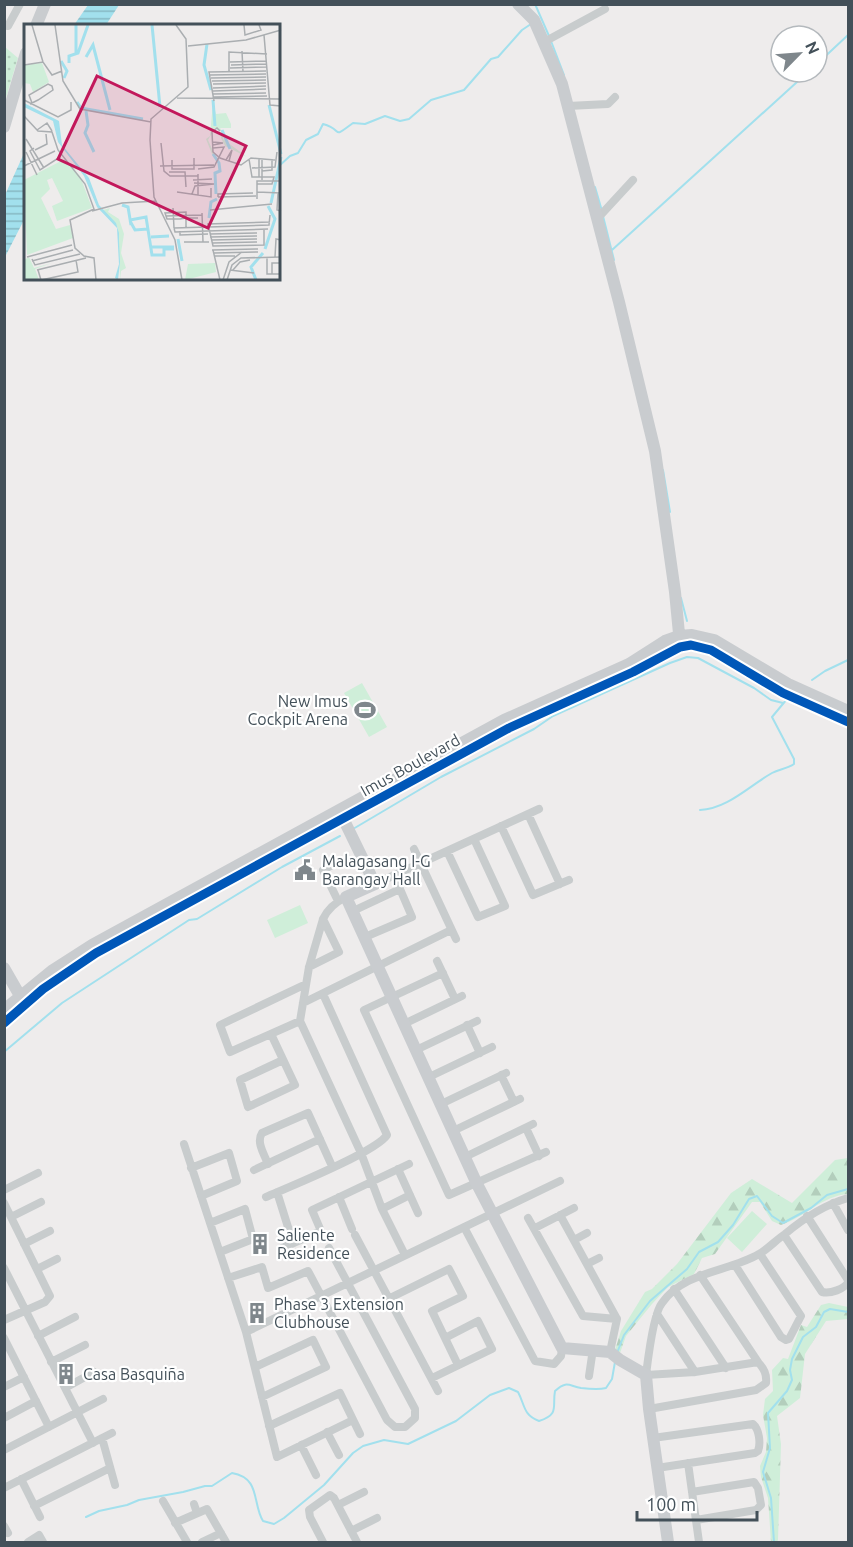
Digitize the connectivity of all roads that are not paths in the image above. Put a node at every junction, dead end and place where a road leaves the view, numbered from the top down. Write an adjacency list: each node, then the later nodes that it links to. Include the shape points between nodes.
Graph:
1 (20, 4): 6 (street)
2 (45, 4): 5 (street)
3 (518, 4): 7 (street, via 534,20)
4 (605, 9): 7 (street)
5 (37, 24)
6 (6, 26)
7 (544, 42): 10 (street)
8 (24, 60): 11 (street)
9 (615, 97): 10 (street, via 608,104)
10 (568, 106): 13 (street)
11 (4, 127)
12 (633, 180): 13 (street)
13 (597, 219): 14 (street, via 656,451)
14 (680, 642): 15 (street, via 692,635 714,640 788,684); 16 (street, via 711,650 783,693); 19 (street, Imus Boulevard, via 665,641 629,664 504,720)
15 (849, 711)
16 (849, 722)
17 (540, 809): 18 (street)
18 (528, 814): 20 (street); 20 (street, via 565,882 533,895)
19 (342, 815): 27 (street); 43 (street, Imus Boulevard, via 92,945 52,970)
20 (501, 826): 21 (street)
21 (474, 839): 23 (street); 23 (street, via 505,906 478,917)
22 (414, 849): 25 (street)
23 (447, 851): 25 (street)
24 (336, 863): 29 (street, via 323,870)
25 (420, 863): 26 (street); 32 (street)
26 (394, 875): 27 (street); 28 (street)
27 (375, 884): 29 (street)
28 (400, 889): 30 (street); 33 (street, via 412,916)
29 (342, 899): 30 (street); 31 (street, via 326,911)
30 (353, 911): 33 (street)
31 (323, 919): 37 (street); 37 (street, via 339,952)
32 (452, 930): 34 (street); 36 (street)
33 (365, 937): 36 (street)
34 (456, 939)
35 (437, 961): 39 (street)
36 (378, 966): 41 (street); 42 (street)
37 (309, 967): 40 (street)
38 (4, 968): 43 (street)
39 (442, 973): 42 (street); 49 (street, via 458,997)
40 (306, 984): 44 (street); 51 (street, via 220,1025 230,1052)
41 (323, 994): 44 (street); 61 (street, via 387,1131 381,1142)
42 (392, 996): 49 (street); 72 (street, via 364,1010 449,1195)
43 (22, 1000): 45 (street, Imus Boulevard); 48 (street, Imus Boulevard)
44 (303, 1003): 46 (street)
45 (4, 1010)
46 (300, 1021): 51 (street); 61 (street)
47 (477, 1021): 50 (street)
48 (4, 1023)
49 (404, 1024): 53 (street)
50 (467, 1026): 53 (street); 54 (street)
51 (271, 1034): 55 (street)
52 (492, 1047): 54 (street)
53 (416, 1050): 56 (street)
54 (480, 1053): 56 (street)
55 (283, 1060): 55 (street, via 240,1080 248,1107 295,1085)
56 (429, 1077): 57 (street)
57 (441, 1104): 58 (street); 58 (street, via 504,1074 517,1100)
58 (453, 1131): 62 (street)
59 (320, 1139): 63 (street); 63 (street, via 308,1113 262,1132 259,1140); 65 (street)
60 (184, 1144): 66 (street)
61 (361, 1153): 65 (street); 71 (street)
62 (465, 1157): 72 (street); 72 (street, via 530,1126 543,1154)
63 (268, 1164): 68 (street)
64 (409, 1164): 67 (street)
65 (332, 1166): 74 (street)
66 (191, 1168): 76 (street); 76 (street, via 229,1153 237,1181)
67 (398, 1169): 71 (street); 75 (street)
68 (254, 1170)
69 (38, 1173): 73 (street)
70 (560, 1180): 86 (street)
71 (372, 1182): 78 (street); 84 (street)
72 (477, 1184): 86 (street)
73 (4, 1190)
74 (277, 1192): 77 (street); 99 (street)
75 (410, 1195): 84 (street); 85 (street)
76 (201, 1196): 91 (street)
77 (266, 1197)
78 (339, 1197): 99 (street, via 312,1210 321,1231); 112 (street)
79 (849, 1198): 82 (street)
80 (41, 1202): 89 (street)
81 (4, 1203): 89 (street)
82 (833, 1203): 88 (street); 94 (street)
83 (574, 1208): 87 (street)
84 (382, 1209): 105 (street)
85 (418, 1213)
86 (491, 1214): 92 (street); 130 (street)
87 (561, 1215): 93 (street); 98 (street)
88 (807, 1216): 97 (street); 115 (street)
89 (12, 1217): 100 (street)
90 (528, 1218): 93 (street)
91 (210, 1223): 103 (street); 103 (street, via 245,1209 254,1239)
92 (464, 1227): 105 (street); 130 (street, via 535,1360 554,1364)
93 (535, 1228): 123 (street, via 584,1316)
94 (849, 1230)
95 (50, 1231): 100 (street)
96 (588, 1233): 98 (street)
97 (784, 1235): 104 (street); 115 (street, via 822,1292 845,1287)
98 (574, 1240): 108 (street)
99 (293, 1243): 101 (street)
100 (24, 1244): 111 (street)
101 (282, 1248)
102 (329, 1248): 116 (street)
103 (220, 1252): 114 (street)
104 (760, 1254): 109 (street); 109 (street, via 801,1316 789,1339 781,1337)
105 (405, 1255): 112 (street)
106 (599, 1258): 108 (street)
107 (57, 1259): 111 (street)
108 (587, 1264): 123 (street)
109 (735, 1265): 113 (street)
110 (4, 1269): 120 (street)
111 (37, 1269): 120 (street, via 50,1296)
112 (375, 1270): 116 (street); 119 (street)
113 (700, 1275): 117 (street); 135 (street)
114 (228, 1278): 118 (street, via 262,1267 268,1288 308,1271); 125 (street)
115 (849, 1281)
116 (349, 1282): 118 (street); 118 (street, via 415,1409 415,1418 405,1427 395,1428 387,1420)
117 (674, 1289): 121 (street); 138 (street)
118 (321, 1296): 125 (street)
119 (390, 1298): 128 (street, via 449,1269 463,1296 432,1311); 144 (street)
120 (26, 1310): 124 (street); 126 (street)
121 (657, 1314): 140 (street); 141 (street)
122 (75, 1317): 126 (street)
123 (617, 1319): 133 (street)
124 (4, 1320)
125 (246, 1332): 137 (street)
126 (38, 1336): 134 (street)
127 (4, 1338): 132 (street)
128 (445, 1338): 136 (street); 136 (street, via 478,1321 492,1349)
129 (85, 1345): 134 (street)
130 (562, 1348): 131 (street)
131 (592, 1349): 133 (street); 142 (street)
132 (7, 1351): 143 (street)
133 (614, 1356): 141 (street)
134 (51, 1362): 146 (street)
135 (758, 1362): 138 (street); 151 (street, via 766,1378 756,1390)
136 (458, 1365): 144 (street)
137 (255, 1366): 148 (street); 148 (street, via 313,1340 326,1367)
138 (726, 1368): 140 (street)
139 (94, 1372): 146 (street)
140 (695, 1372): 141 (street)
141 (646, 1375): 151 (street)
142 (589, 1376)
143 (24, 1377): 145 (street); 150 (street)
144 (432, 1378): 147 (street)
145 (4, 1387)
146 (64, 1388): 152 (street)
147 (438, 1391)
148 (262, 1397): 155 (street)
149 (103, 1399): 152 (street)
150 (36, 1401): 153 (street); 156 (street)
151 (649, 1409): 161 (street)
152 (77, 1412): 156 (street); 162 (street)
153 (4, 1418)
154 (353, 1420): 155 (street, via 339,1393); 157 (street); 159 (street)
155 (269, 1426): 163 (street, via 277,1457)
156 (49, 1427): 164 (street)
157 (327, 1432): 163 (street); 165 (street)
158 (112, 1433): 160 (street)
159 (360, 1434)
160 (102, 1438): 162 (street); 167 (street)
161 (653, 1438): 166 (street, via 750,1424 756,1427 760,1446 757,1452); 168 (street)
162 (93, 1443): 170 (street)
163 (301, 1445): 169 (street)
164 (4, 1450)
165 (339, 1455)
166 (688, 1463): 168 (street); 174 (street)
167 (110, 1468): 171 (street); 177 (street)
168 (657, 1468): 191 (street)
169 (316, 1475)
170 (21, 1479): 172 (street); 177 (street)
171 (115, 1485)
172 (4, 1488)
173 (364, 1492): 176 (street)
174 (693, 1492): 180 (street); 180 (street, via 750,1482 757,1485 761,1505 756,1510)
175 (163, 1501): 181 (street)
176 (338, 1505): 182 (street); 189 (street, via 330,1495 309,1510)
177 (34, 1506): 178 (street)
178 (40, 1517)
179 (377, 1518): 182 (street)
180 (696, 1520): 192 (street)
181 (176, 1522): 183 (street, via 196,1509 207,1509); 186 (street)
182 (351, 1531): 190 (street)
183 (221, 1533): 187 (street); 188 (street)
184 (28, 1542): 185 (street, via 39,1535)
185 (43, 1542)
186 (187, 1542)
187 (202, 1542)
188 (226, 1542)
189 (323, 1542)
190 (357, 1542)
191 (668, 1542)
192 (699, 1542)

